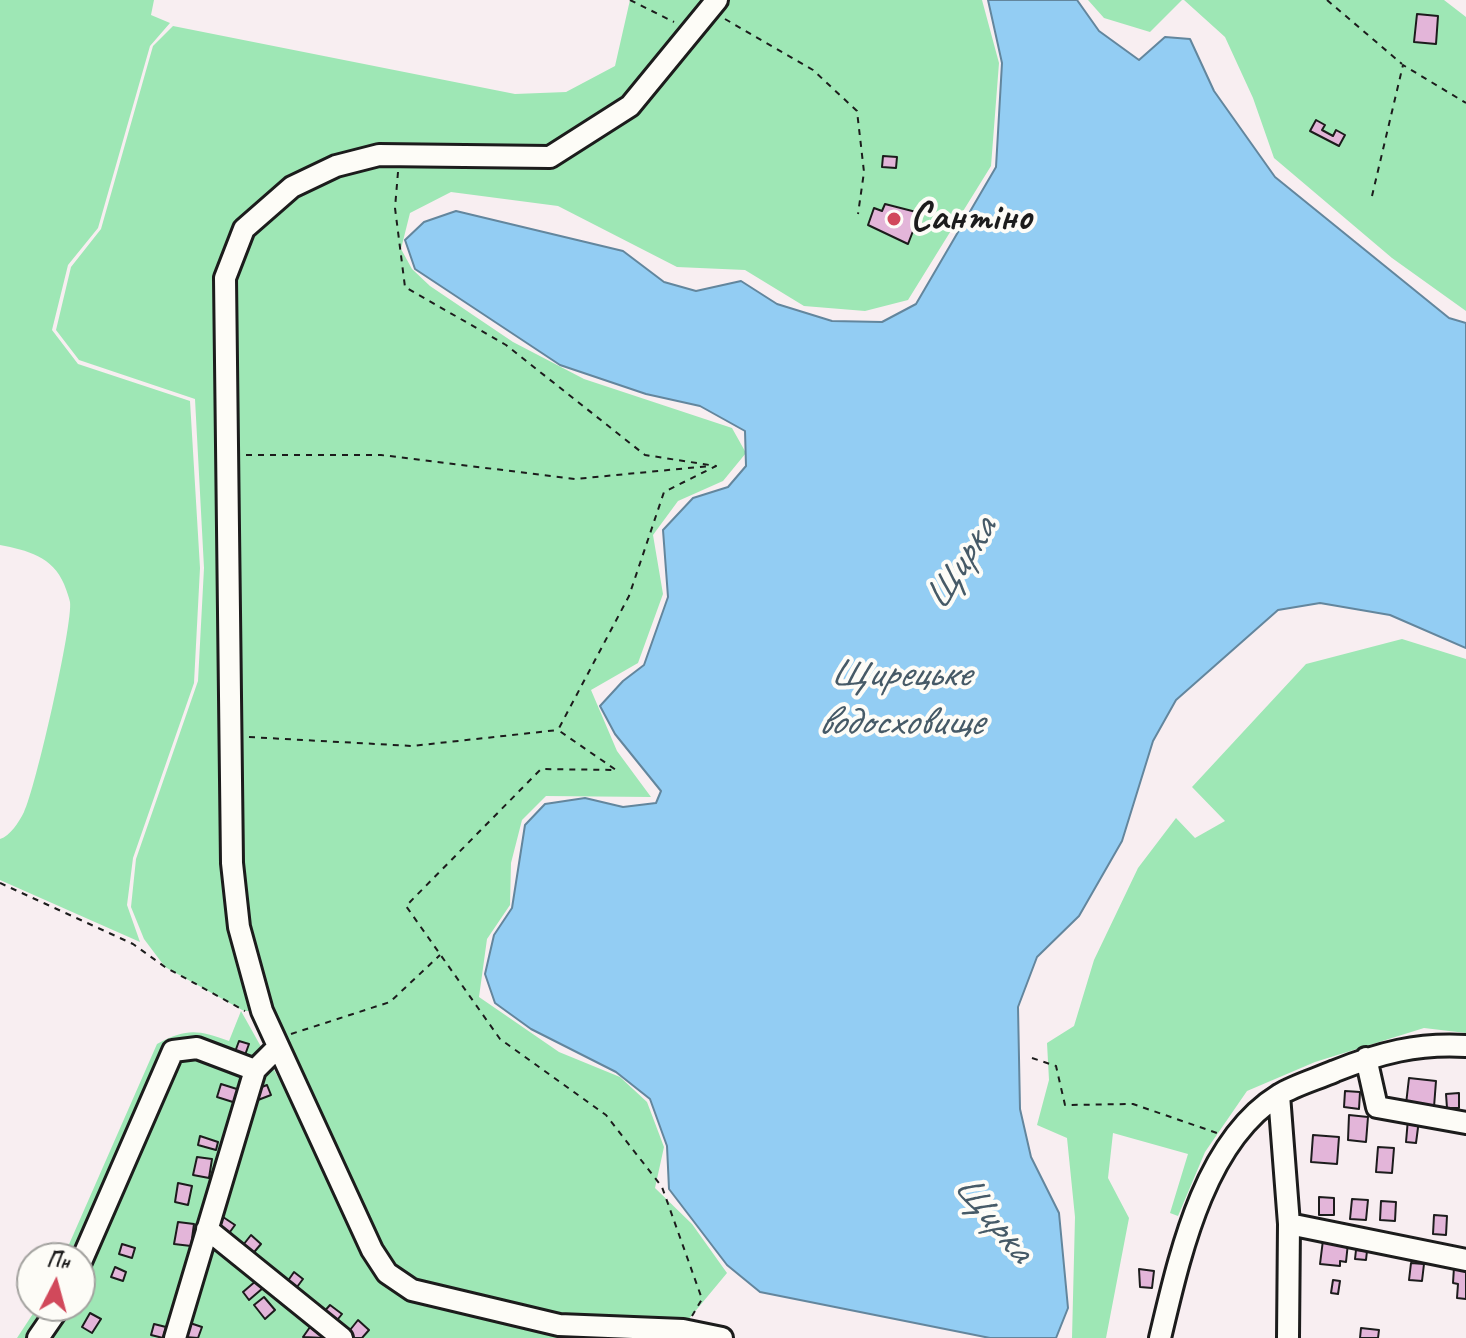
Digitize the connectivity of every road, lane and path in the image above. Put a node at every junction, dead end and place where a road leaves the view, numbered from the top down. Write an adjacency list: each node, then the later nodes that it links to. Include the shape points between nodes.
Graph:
1 (630, 0): 4 (path)
2 (1327, 0): 5 (path)
3 (713, 5): 4 (street); 9 (path, via 813,70 857,111 864,172)
4 (694, 30): 7 (street, via 630,106 550,157)
5 (1403, 65): 6 (path); 8 (path)
6 (1466, 103)
7 (400, 155): 10 (street, via 336,166 292,187 244,229 225,278); 11 (path, via 395,208 405,287 506,345 645,455)
8 (1372, 196)
9 (858, 214)
10 (229, 455): 11 (path, via 381,455 575,479); 13 (street)
11 (716, 466): 12 (path, via 664,492 629,596)
12 (558, 730): 13 (path, via 412,746); 15 (path, via 616,770 541,769 406,906)
13 (232, 736): 16 (street, via 232,863 238,914)
14 (0, 883): 16 (path, via 133,944 244,1011)
15 (440, 955): 17 (path, via 390,1002); 29 (path, via 500,1039 606,1115 662,1187 702,1299)
16 (262, 1011): 17 (street)
17 (276, 1043): 21 (street); 30 (street, via 387,1273 412,1290)
18 (1466, 1046): 20 (street, via 1427,1043)
19 (1032, 1058): 24 (path, via 1056,1066 1065,1105 1133,1104)
20 (1366, 1058): 22 (street); 23 (street, via 1377,1107)
21 (255, 1070): 26 (street); 27 (street, via 197,1048 173,1051)
22 (1279, 1095): 24 (street); 25 (street)
23 (1466, 1123)
24 (1236, 1138): 34 (street, via 1190,1217)
25 (1289, 1224): 28 (street); 35 (street)
26 (207, 1229): 31 (street); 32 (street)
27 (90, 1242)
28 (1466, 1260)
29 (683, 1330): 30 (street); 33 (street)
30 (558, 1332)
31 (175, 1338)
32 (342, 1338)
33 (722, 1338)
34 (1160, 1338)
35 (1288, 1338)

